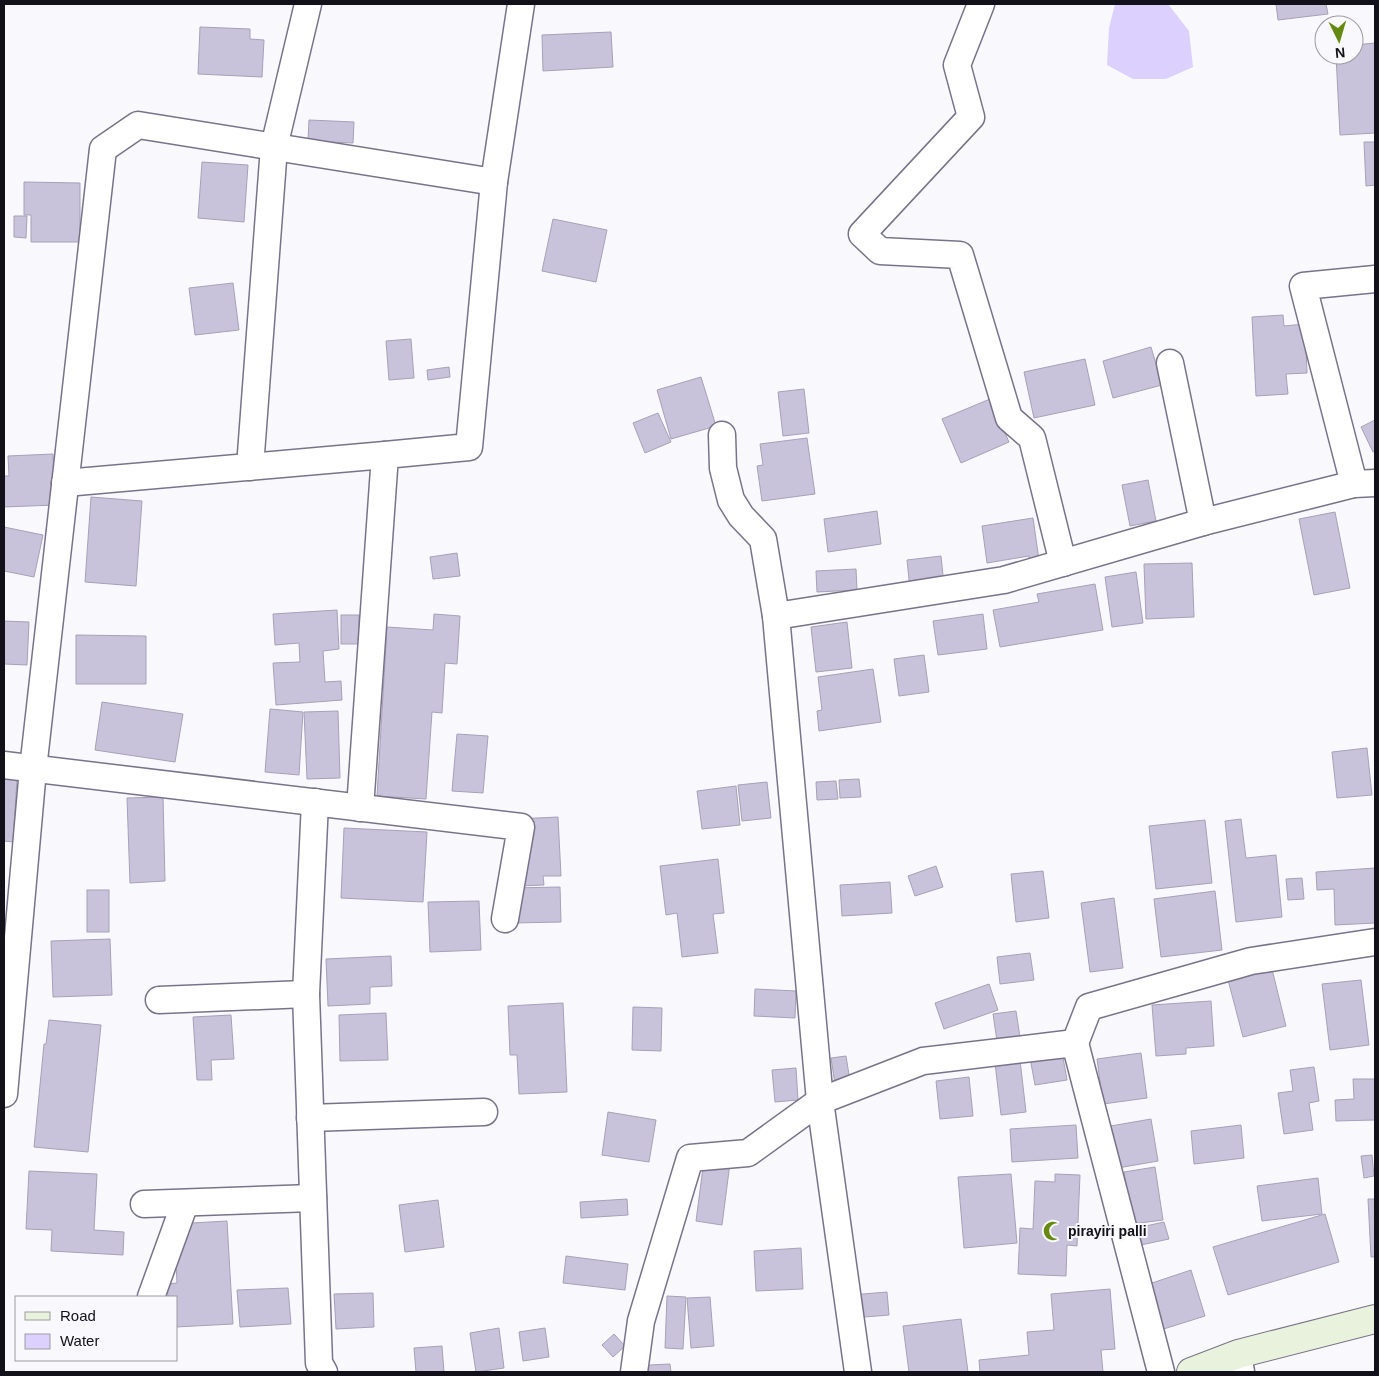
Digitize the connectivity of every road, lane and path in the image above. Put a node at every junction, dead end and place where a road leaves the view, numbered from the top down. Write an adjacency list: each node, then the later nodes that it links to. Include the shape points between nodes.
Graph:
1 (308, 4): 4 (street)
2 (521, 4): 5 (street)
3 (982, 4): 14 (street, via 957,65 971,117 862,234 880,251 960,256 1009,418 1032,438)
4 (274, 147): 5 (street); 10 (street); 11 (street, via 138,125 103,149)
5 (494, 182): 9 (street, via 469,447)
6 (1375, 279): 12 (street, via 1304,286)
7 (1170, 363): 13 (street)
8 (722, 435): 15 (street, via 723,468 731,500 763,539)
9 (385, 454): 10 (street); 19 (street)
10 (250, 467): 11 (street)
11 (65, 483): 17 (street)
12 (1365, 483): 13 (street)
13 (1203, 522): 14 (street)
14 (1063, 563): 15 (street, via 1004,580)
15 (776, 616): 27 (street)
16 (4, 766): 17 (street)
17 (33, 769): 18 (street); 21 (street)
18 (315, 802): 19 (street); 23 (street)
19 (360, 808): 20 (street, via 520,827)
20 (505, 919)
21 (11, 934): 26 (street)
22 (1375, 942): 25 (street, via 1251,961 1089,1007)
23 (306, 994): 24 (street); 29 (street)
24 (159, 1000)
25 (1076, 1043): 27 (street, via 922,1061); 39 (street)
26 (4, 1094)
27 (820, 1101): 37 (street, via 748,1153 690,1158 641,1321); 38 (street)
28 (484, 1112): 29 (street)
29 (310, 1118): 30 (street)
30 (313, 1198): 31 (street); 36 (street, via 319,1363)
31 (185, 1203): 32 (street); 33 (street)
32 (144, 1204)
33 (151, 1296)
34 (1375, 1319): 35 (main road)
35 (1240, 1363): 40 (main road)
36 (324, 1372)
37 (634, 1372)
38 (858, 1372)
39 (1161, 1372)
40 (1191, 1372)

